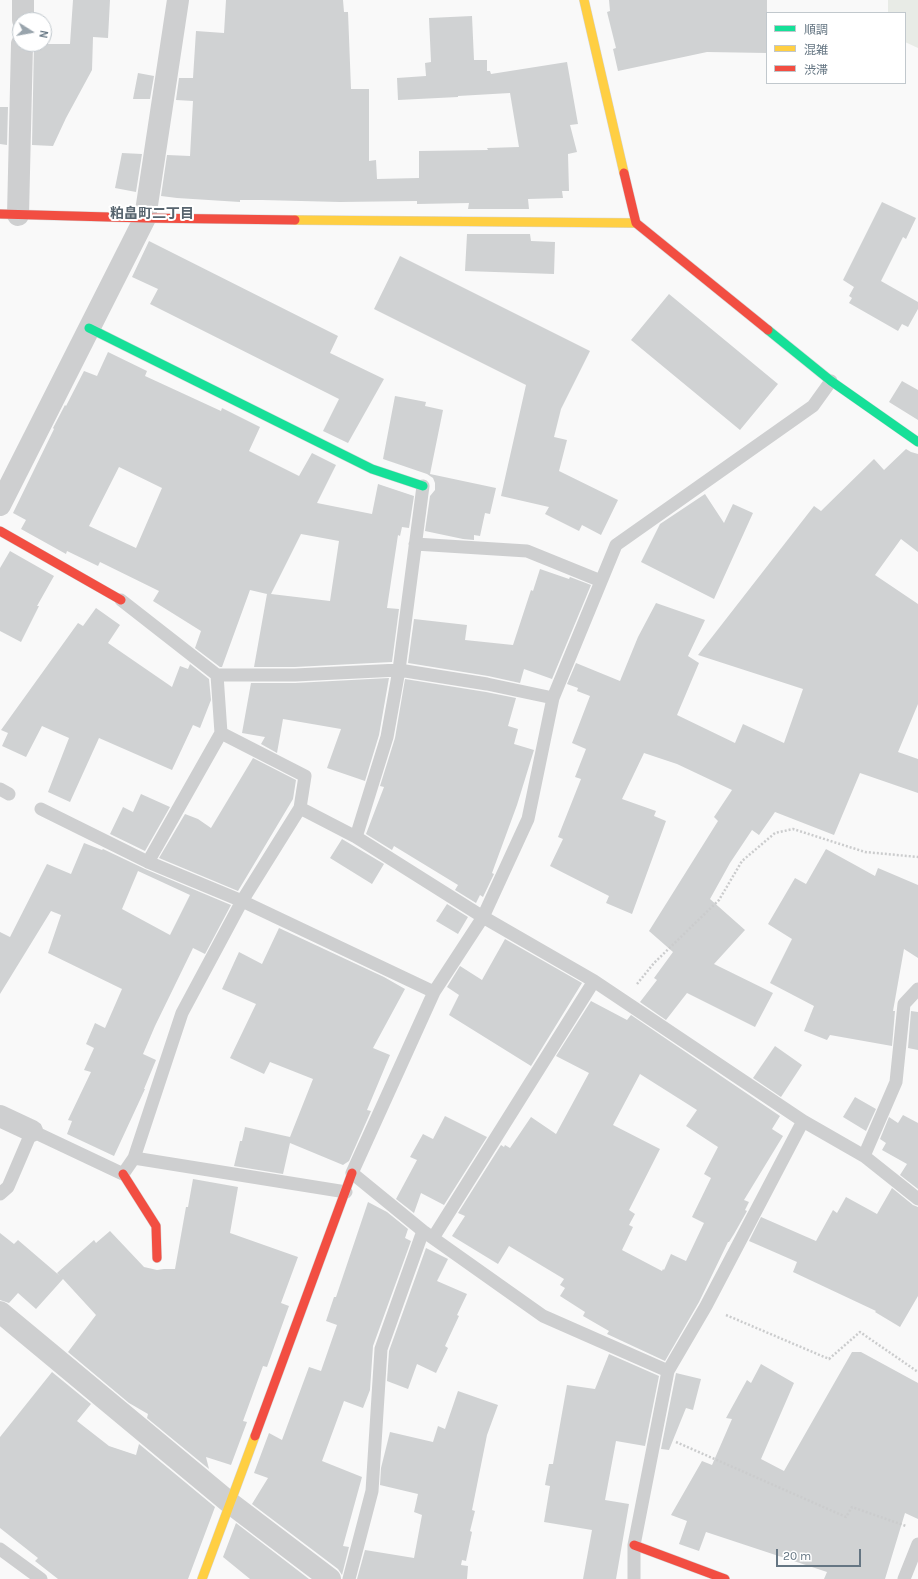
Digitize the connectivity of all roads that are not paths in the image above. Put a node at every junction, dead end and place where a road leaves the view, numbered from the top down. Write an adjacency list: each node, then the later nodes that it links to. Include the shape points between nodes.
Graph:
1 (23, 0): 4 (street)
2 (178, 0): 7 (street)
3 (584, 0): 8 (street)
4 (23, 12)
5 (21, 52): 6 (street)
6 (9, 214): 7 (street)
7 (145, 218): 8 (street); 9 (street)
8 (636, 223): 10 (street)
9 (89, 328): 12 (street, via 372,469); 13 (street)
10 (831, 381): 11 (street); 16 (lane, via 813,406 616,545)
11 (918, 442)
12 (423, 486): 15 (lane)
13 (0, 505)
14 (0, 531): 17 (street)
15 (416, 544): 16 (lane, via 527,551); 18 (lane)
16 (601, 580): 20 (lane)
17 (121, 600): 19 (lane)
18 (399, 670): 19 (lane, via 295,675); 20 (lane); 24 (lane, via 387,737)
19 (217, 675): 21 (lane)
20 (553, 698): 27 (lane, via 528,819)
21 (221, 733): 22 (lane, via 305,776); 25 (lane)
22 (300, 808): 24 (lane); 26 (lane)
23 (41, 809): 25 (lane)
24 (356, 837): 27 (lane)
25 (148, 862): 26 (lane)
26 (242, 901): 30 (lane); 35 (lane, via 182,1013)
27 (483, 917): 28 (lane); 30 (lane)
28 (594, 981): 32 (lane); 41 (lane)
29 (918, 989): 34 (lane, via 904,1004 896,1082)
30 (434, 992): 36 (lane)
31 (0, 1116): 33 (street)
32 (803, 1121): 34 (lane); 44 (lane, via 706,1306)
33 (32, 1132): 37 (lane); 39 (lane, via 8,1187)
34 (864, 1156): 40 (lane)
35 (134, 1158): 37 (lane); 38 (lane)
36 (352, 1173): 38 (street); 41 (lane)
37 (123, 1174): 42 (street, via 156,1226)
38 (346, 1192): 45 (street)
39 (0, 1194)
40 (918, 1199)
41 (428, 1234): 44 (lane, via 543,1316); 52 (lane, via 381,1349 372,1491)
42 (157, 1258)
43 (0, 1312): 45 (street)
44 (668, 1371): 47 (lane)
45 (230, 1503): 50 (street); 51 (street)
46 (918, 1544): 55 (lane)
47 (634, 1545): 53 (lane); 54 (street)
48 (0, 1549): 49 (lane)
49 (41, 1579)
50 (202, 1579)
51 (330, 1579)
52 (349, 1579)
53 (634, 1579)
54 (725, 1579)
55 (904, 1579)

